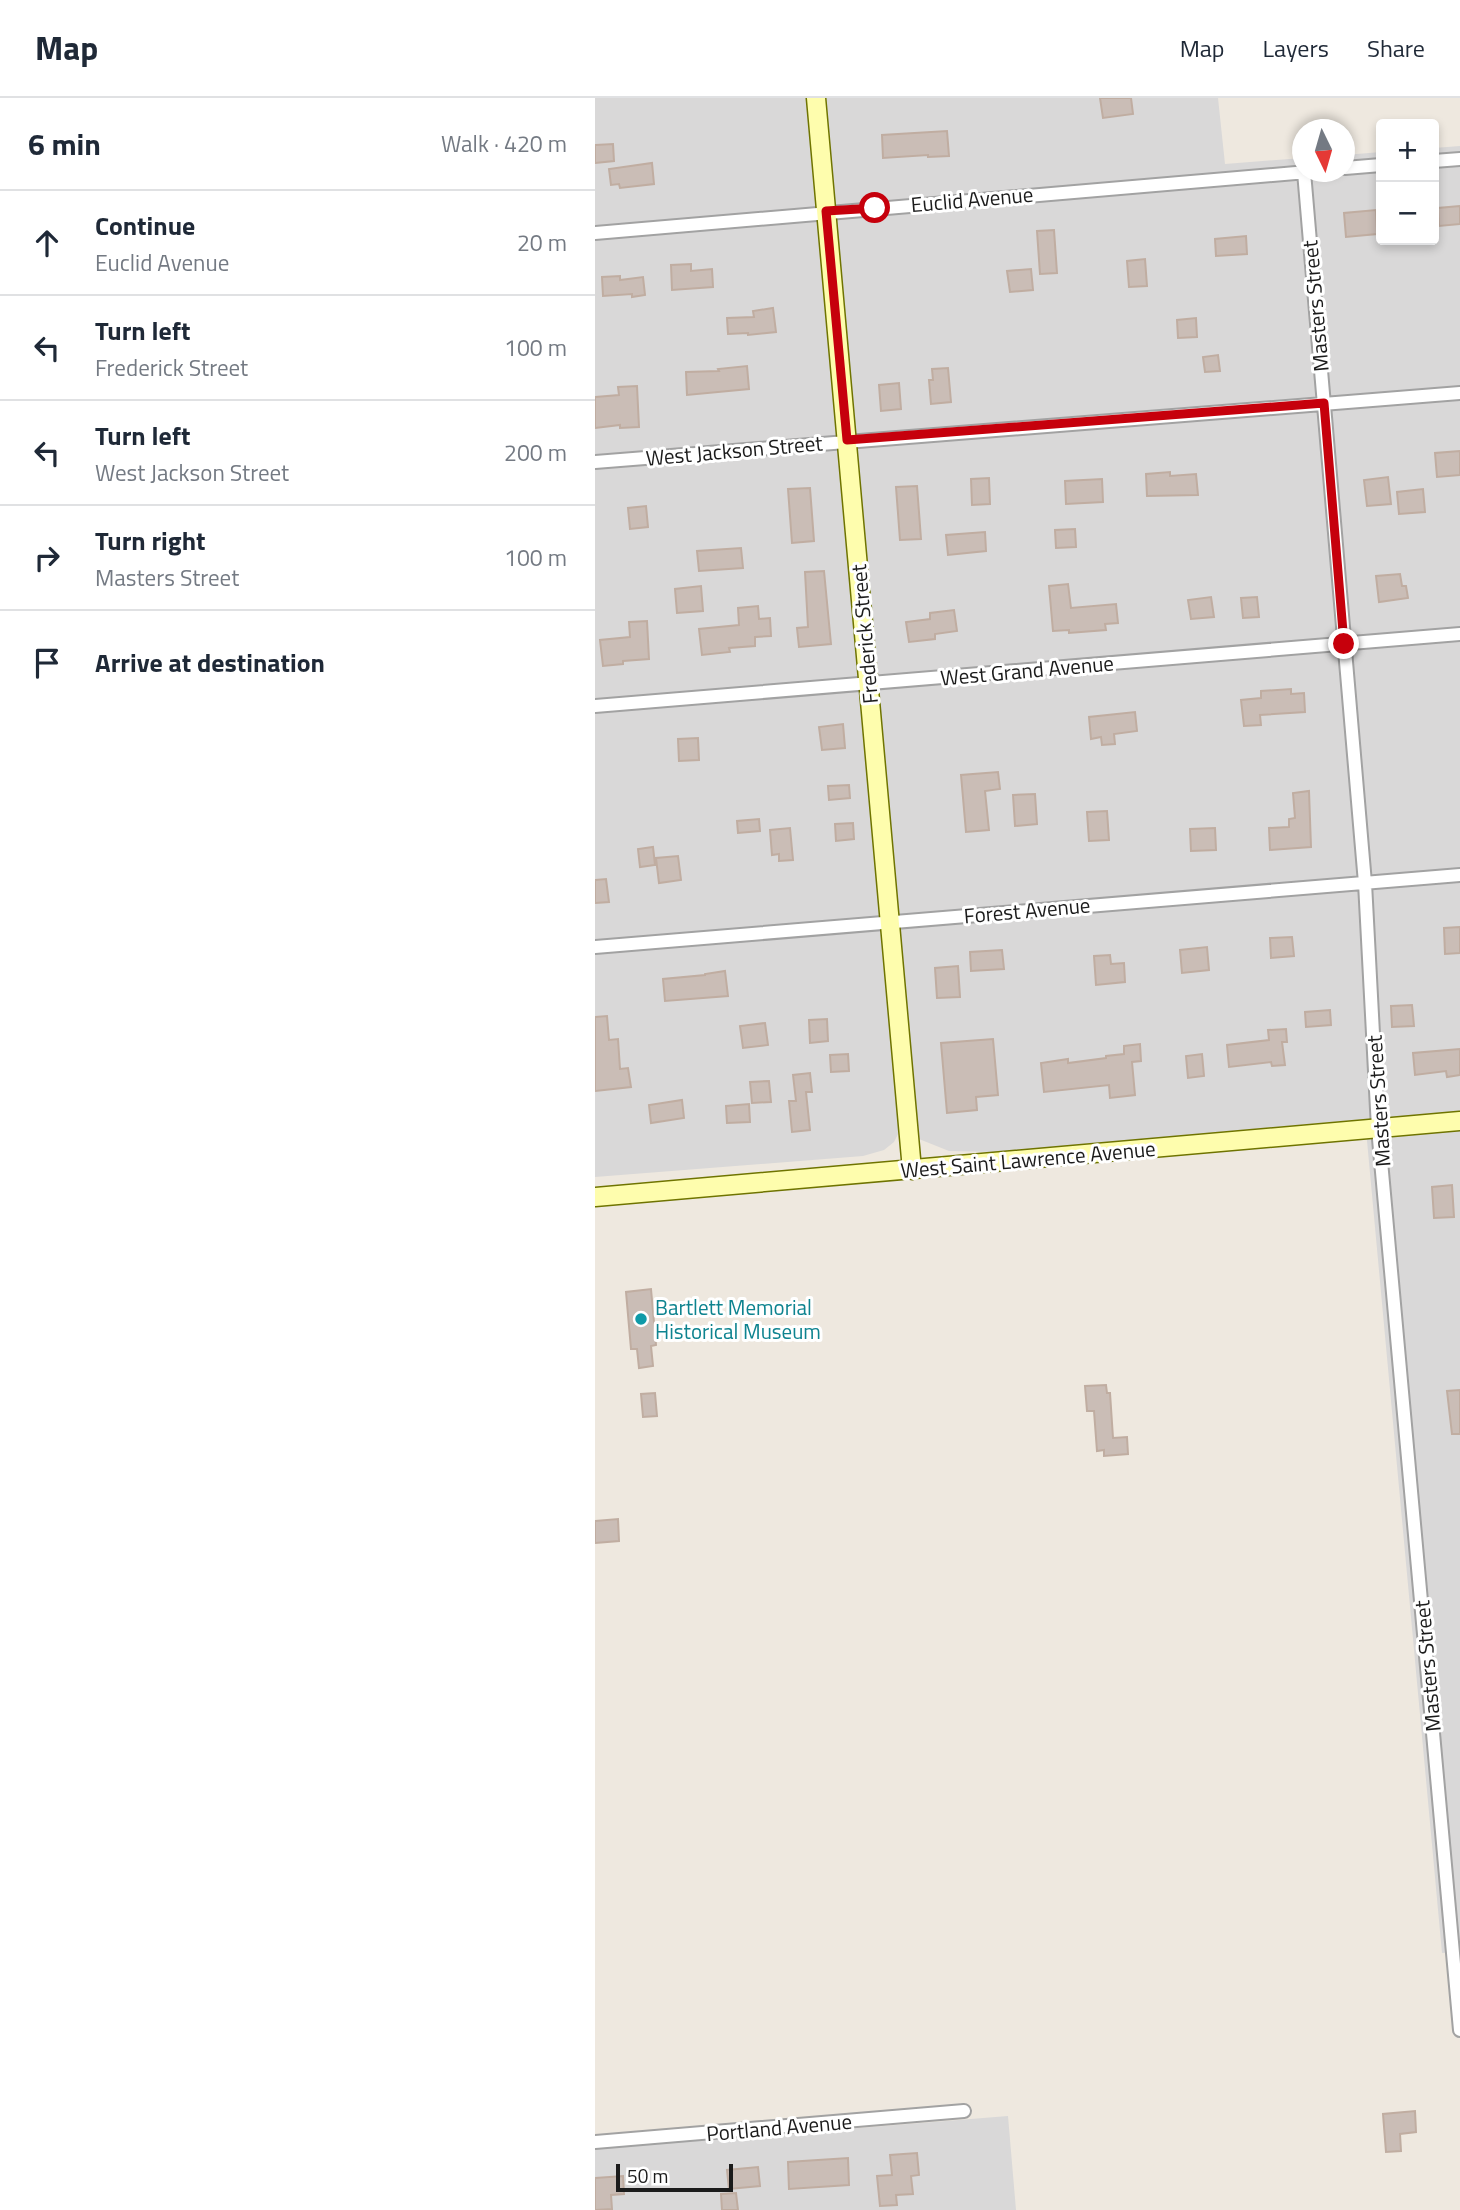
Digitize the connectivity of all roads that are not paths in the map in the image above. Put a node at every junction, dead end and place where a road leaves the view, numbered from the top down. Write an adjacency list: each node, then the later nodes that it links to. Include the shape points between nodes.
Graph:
1 (816, 98): 8 (street, Frederick Street)
2 (1460, 159): 3 (street)
3 (1439, 161)
4 (1376, 165): 5 (street)
5 (1355, 167)
6 (1292, 173): 8 (street, Euclid Avenue)
7 (1307, 182): 11 (street, Masters Street)
8 (826, 211): 9 (street, Euclid Avenue); 12 (street, Frederick Street)
9 (595, 233)
10 (1460, 393): 11 (street, West Jackson Street)
11 (1324, 403): 12 (street, West Jackson Street); 15 (street, Masters Street)
12 (847, 440): 13 (street, West Jackson Street); 16 (street, Frederick Street)
13 (595, 462)
14 (1460, 634): 15 (street, West Grand Avenue)
15 (1344, 644): 16 (street, West Grand Avenue); 19 (street, Masters Street)
16 (869, 683): 17 (street, West Grand Avenue); 20 (street, Frederick Street)
17 (595, 706)
18 (1460, 875): 19 (street, Forest Avenue)
19 (1365, 883): 20 (street, Forest Avenue); 23 (street, Masters Street)
20 (890, 921): 21 (street, Forest Avenue); 24 (street, Frederick Street)
21 (595, 947)
22 (1460, 1121): 23 (street, West Saint Lawrence Avenue)
23 (1378, 1128): 24 (street, West Saint Lawrence Avenue); 26 (street, Masters Street)
24 (912, 1170): 25 (street, West Saint Lawrence Avenue)
25 (595, 1197)
26 (1460, 2030)
27 (964, 2111): 28 (street, Portland Avenue)
28 (595, 2142)

